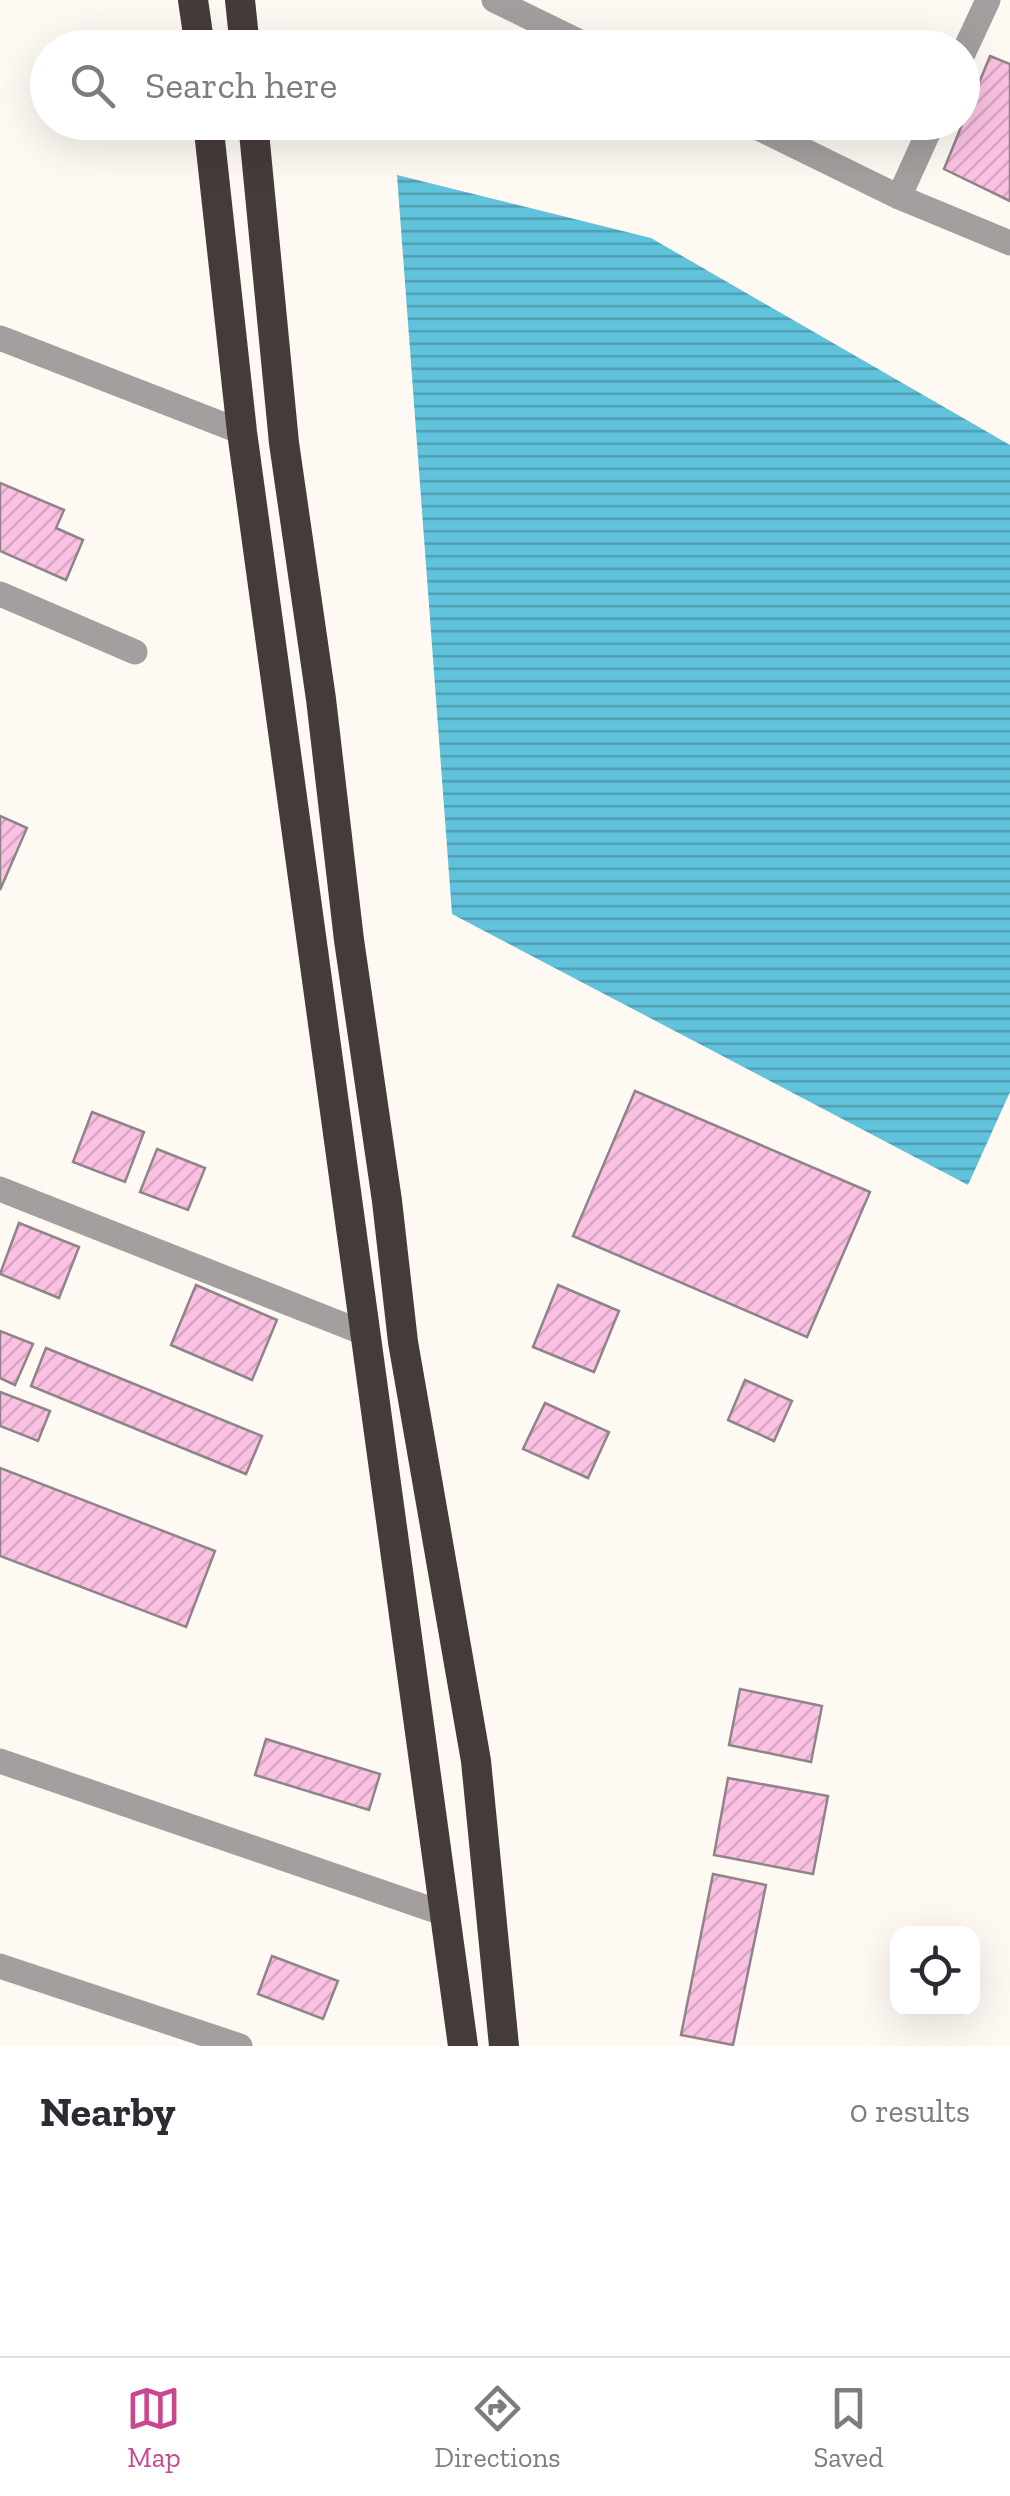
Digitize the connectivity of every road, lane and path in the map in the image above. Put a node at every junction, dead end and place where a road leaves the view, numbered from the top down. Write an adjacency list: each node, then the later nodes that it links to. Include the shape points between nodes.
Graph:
1 (193, 0): 5 (highway)
2 (240, 0): 6 (highway)
3 (494, 0): 7 (street)
4 (988, 0): 8 (street)
5 (197, 30)
6 (243, 30)
7 (555, 30)
8 (974, 30)
9 (210, 140): 16 (highway)
10 (254, 140): 26 (highway, via 284,443 348,940 403,1342 476,1762)
11 (783, 140): 13 (street)
12 (924, 140): 13 (street)
13 (899, 197): 14 (street)
14 (1010, 243)
15 (0, 338): 16 (street)
16 (242, 432): 20 (highway)
17 (0, 594): 18 (street)
18 (135, 652)
19 (0, 1189): 20 (street)
20 (364, 1333): 22 (highway)
21 (0, 1761): 22 (street)
22 (445, 1914): 25 (highway)
23 (0, 1966): 24 (street)
24 (240, 2046)
25 (463, 2046)
26 (504, 2046)

